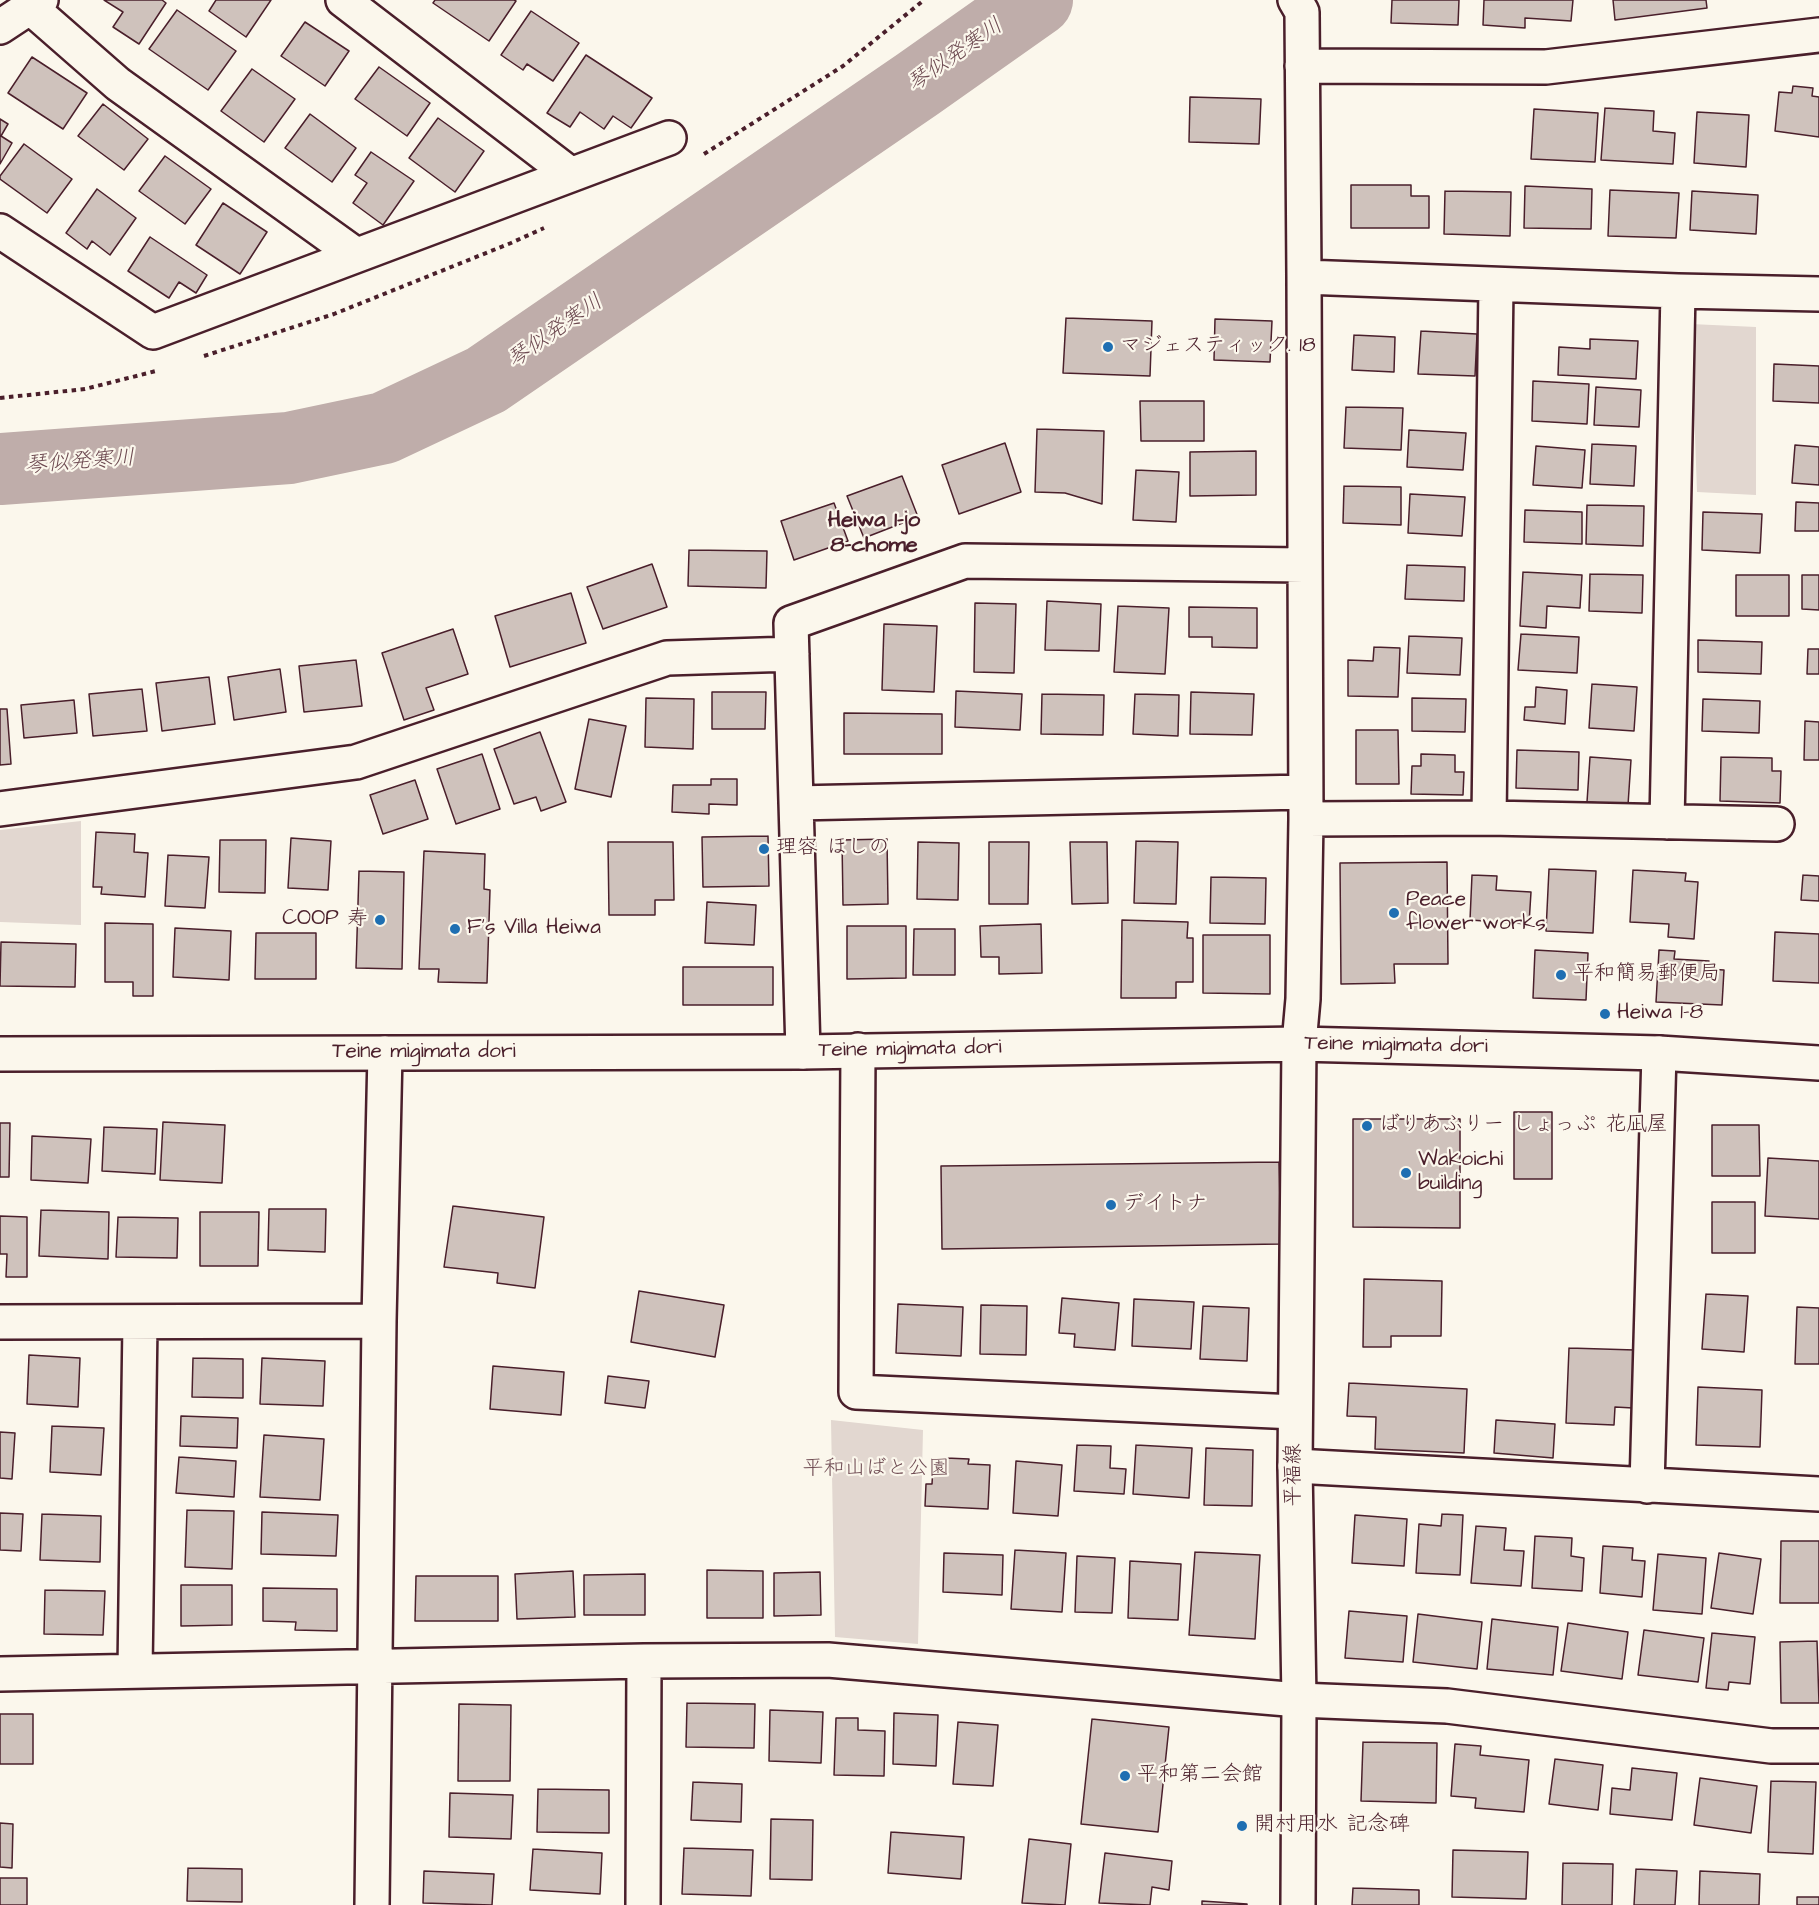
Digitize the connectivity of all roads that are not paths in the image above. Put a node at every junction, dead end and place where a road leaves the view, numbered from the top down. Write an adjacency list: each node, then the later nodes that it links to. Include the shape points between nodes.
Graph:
1 (343, 0): 8 (street)
2 (1296, 0): 6 (street, 平福線, via 1302,12)
3 (35, 4): 4 (street); 10 (street, via 118,84)
4 (0, 27)
5 (1819, 35): 6 (street, via 1546,67)
6 (1302, 66): 11 (street, 平福線)
7 (669, 138): 8 (street)
8 (570, 174): 10 (street)
9 (0, 231): 10 (street, via 153,332)
10 (356, 255)
11 (1304, 277): 12 (street); 15 (street, 平福線)
12 (1496, 285): 13 (street); 20 (street)
13 (1678, 291): 14 (street); 21 (street)
14 (1819, 294)
15 (1304, 565): 16 (street, via 965,561 791,624); 18 (street, 平福線)
16 (792, 654): 17 (street); 19 (street, via 667,658 356,762)
17 (796, 803): 18 (street); 25 (street)
18 (1305, 805): 20 (street); 23 (street, 平福線)
19 (0, 809)
20 (1489, 818): 21 (street)
21 (1667, 822): 22 (street)
22 (1777, 824)
23 (1299, 1044): 24 (street, Teine migimata dori); 27 (street, Teine migimata dori); 33 (street, 平福線)
24 (858, 1050): 25 (street, Teine migimata dori); 33 (street, via 856,1392)
25 (803, 1052): 26 (street, Teine migimata dori)
26 (385, 1053): 28 (street, Teine migimata dori); 31 (street)
27 (1659, 1053): 29 (street, Teine migimata dori); 35 (street)
28 (0, 1054)
29 (1819, 1063)
30 (0, 1322): 32 (street)
31 (379, 1322): 32 (street); 38 (street)
32 (140, 1323): 39 (street)
33 (1295, 1412): 34 (street, 平福線)
34 (1295, 1466): 35 (street); 41 (street, 平福線)
35 (1647, 1486): 36 (street)
36 (1819, 1494)
37 (644, 1661): 38 (street); 41 (street, via 828,1660); 44 (street)
38 (376, 1667): 39 (street); 43 (street)
39 (135, 1670): 40 (street)
40 (0, 1674)
41 (1299, 1700): 42 (street, via 1447,1706 1771,1746); 45 (street, 平福線)
42 (1819, 1746)
43 (372, 1905)
44 (643, 1905)
45 (1298, 1905)

